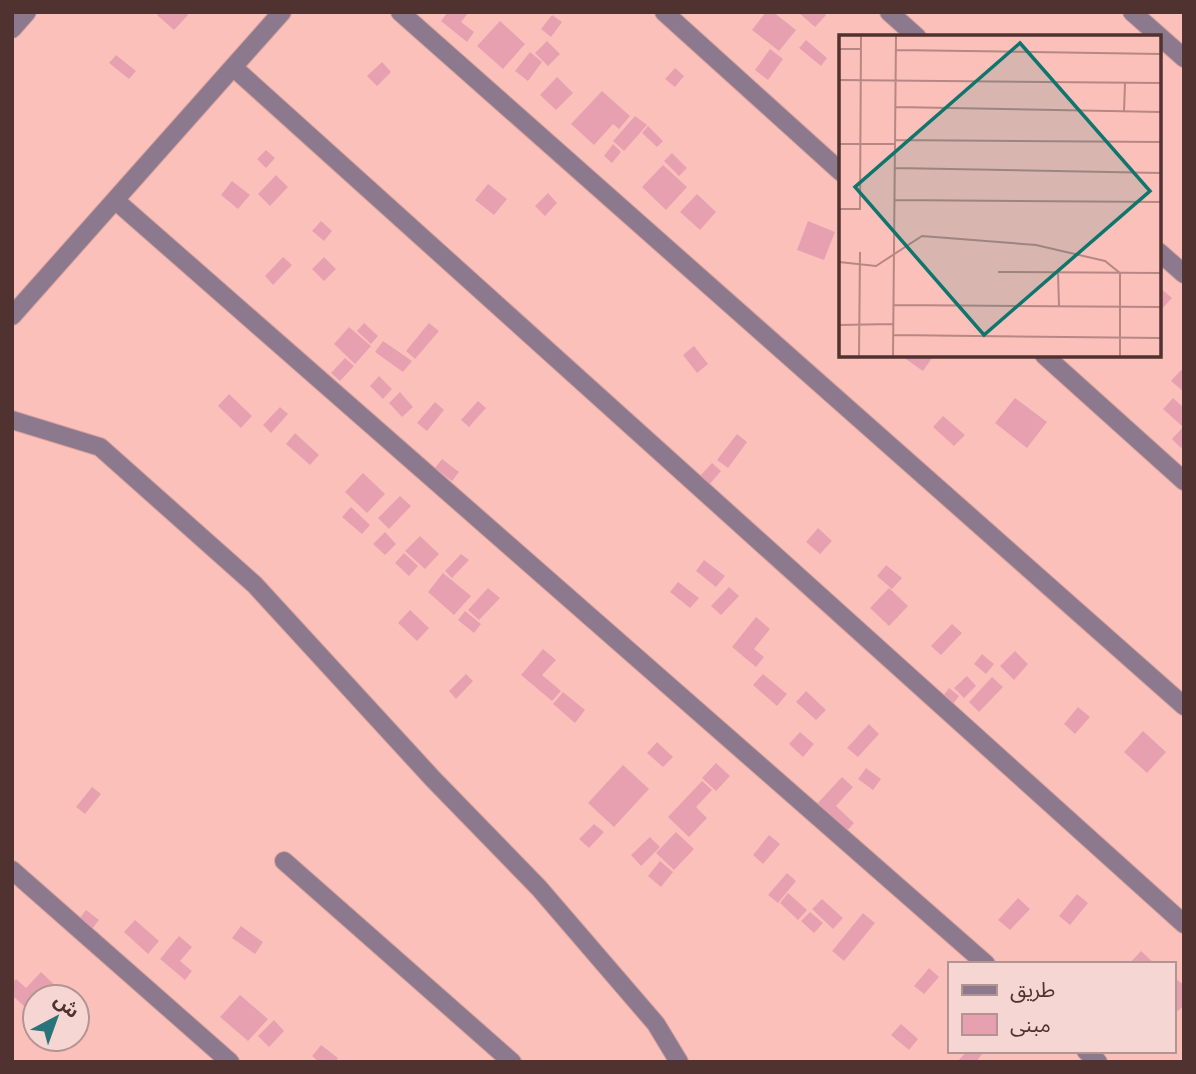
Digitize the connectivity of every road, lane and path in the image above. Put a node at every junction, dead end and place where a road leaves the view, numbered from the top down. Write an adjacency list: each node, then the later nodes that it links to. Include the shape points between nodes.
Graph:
1 (27, 12): 7 (street)
2 (282, 12): 12 (street)
3 (400, 12): 21 (street)
4 (664, 12): 13 (street)
5 (889, 12): 8 (street)
6 (1132, 12): 9 (street)
7 (12, 29)
8 (915, 35)
9 (1158, 35)
10 (1161, 38): 11 (street)
11 (1184, 58)
12 (233, 67): 14 (street); 24 (street)
13 (839, 170)
14 (115, 200): 17 (street); 25 (street)
15 (1161, 254): 16 (street)
16 (1184, 274)
17 (12, 316)
18 (1046, 357): 20 (street)
19 (12, 420): 28 (street, via 100,447 255,585 539,888 656,1024)
20 (1184, 481)
21 (1184, 706)
22 (284, 862): 27 (street)
23 (12, 870): 26 (street)
24 (1184, 924)
25 (984, 962)
26 (230, 1062)
27 (512, 1062)
28 (679, 1062)

